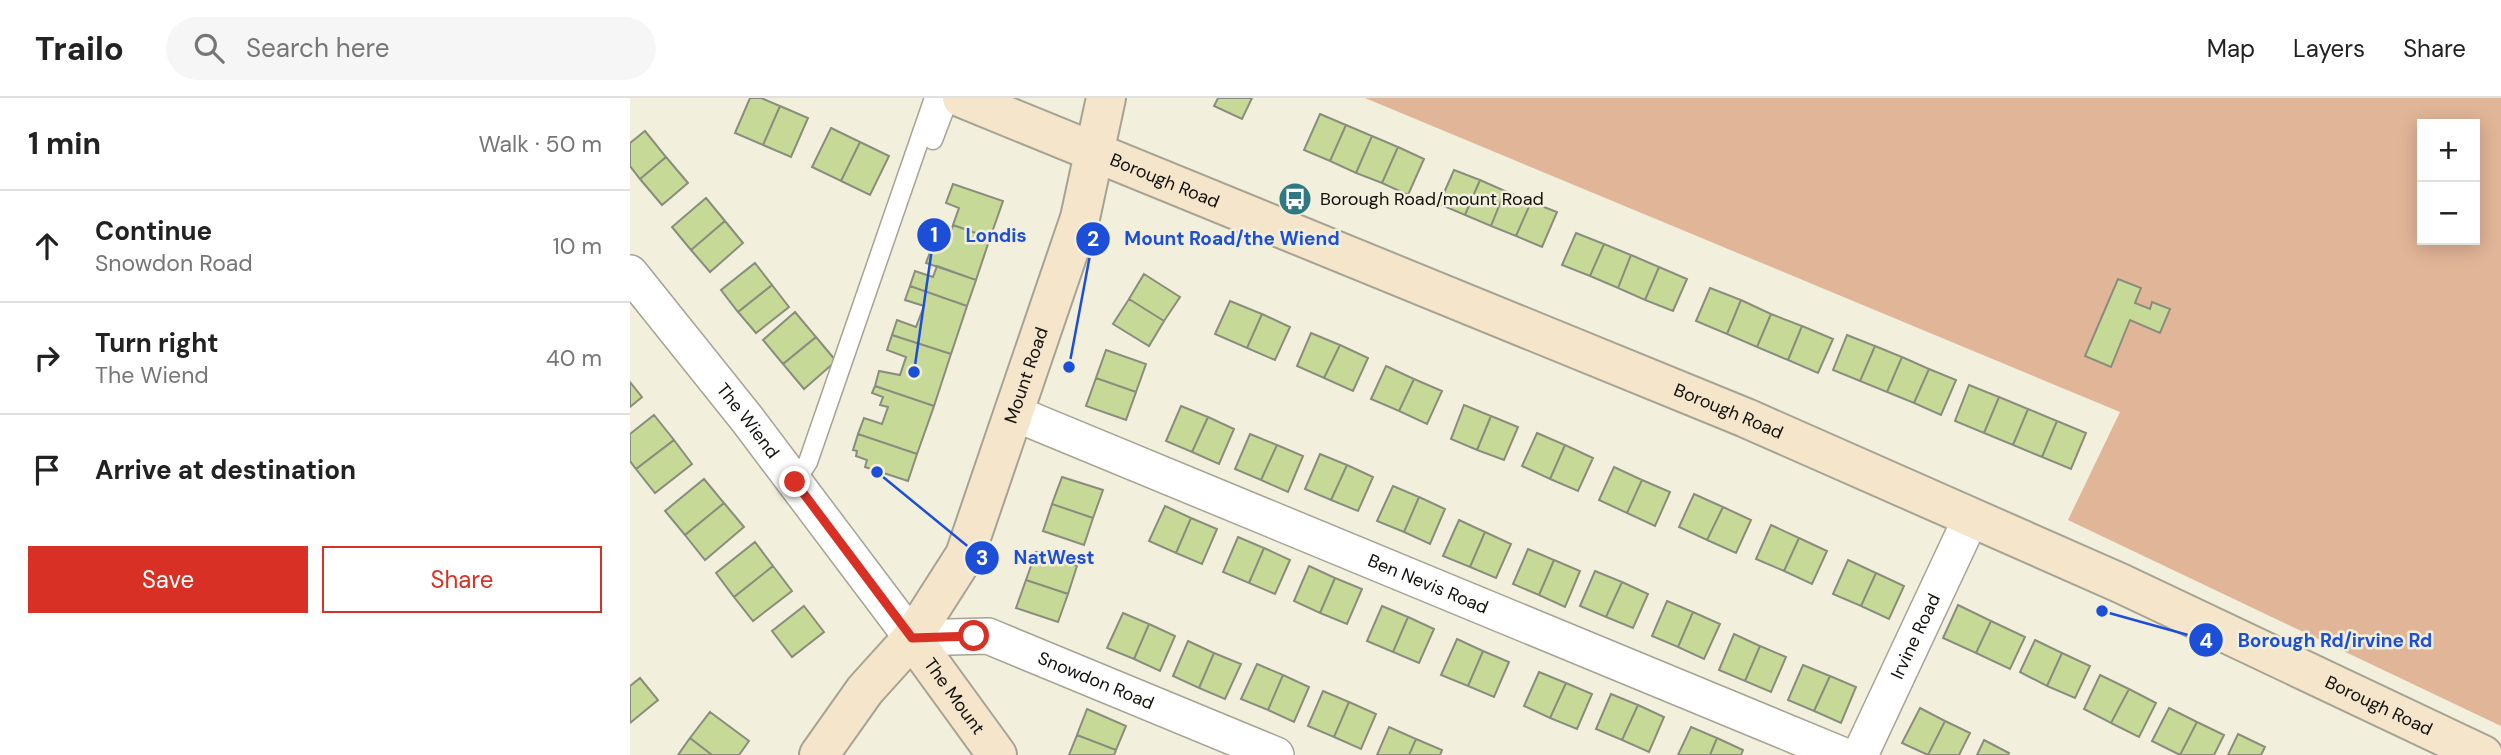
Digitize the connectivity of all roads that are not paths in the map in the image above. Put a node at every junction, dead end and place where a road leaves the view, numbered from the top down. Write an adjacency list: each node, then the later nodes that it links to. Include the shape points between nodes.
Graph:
1 (934, 98): 9 (lane, via 808,463)
2 (949, 98): 5 (lane)
3 (962, 98): 6 (street, Borough Road)
4 (1106, 98): 6 (street, Mount Road)
5 (933, 140)
6 (1095, 153): 8 (street, Mount Road, via 1080,218); 10 (street, Borough Road, via 1746,418)
7 (630, 273): 9 (street, The Wiend)
8 (1014, 413): 11 (street, Mount Road, via 965,555); 15 (street, Ben Nevis Road)
9 (795, 482): 11 (street, The Wiend)
10 (1971, 518): 16 (street, Irvine Road); 17 (street, Borough Road, via 2120,583)
11 (912, 638): 12 (street, Mount Road, via 865,690); 13 (street, The Mount); 14 (street, Snowdon Road, via 981,635)
12 (819, 755)
13 (997, 755)
14 (1276, 755)
15 (1842, 755)
16 (1860, 755)
17 (2483, 755)

